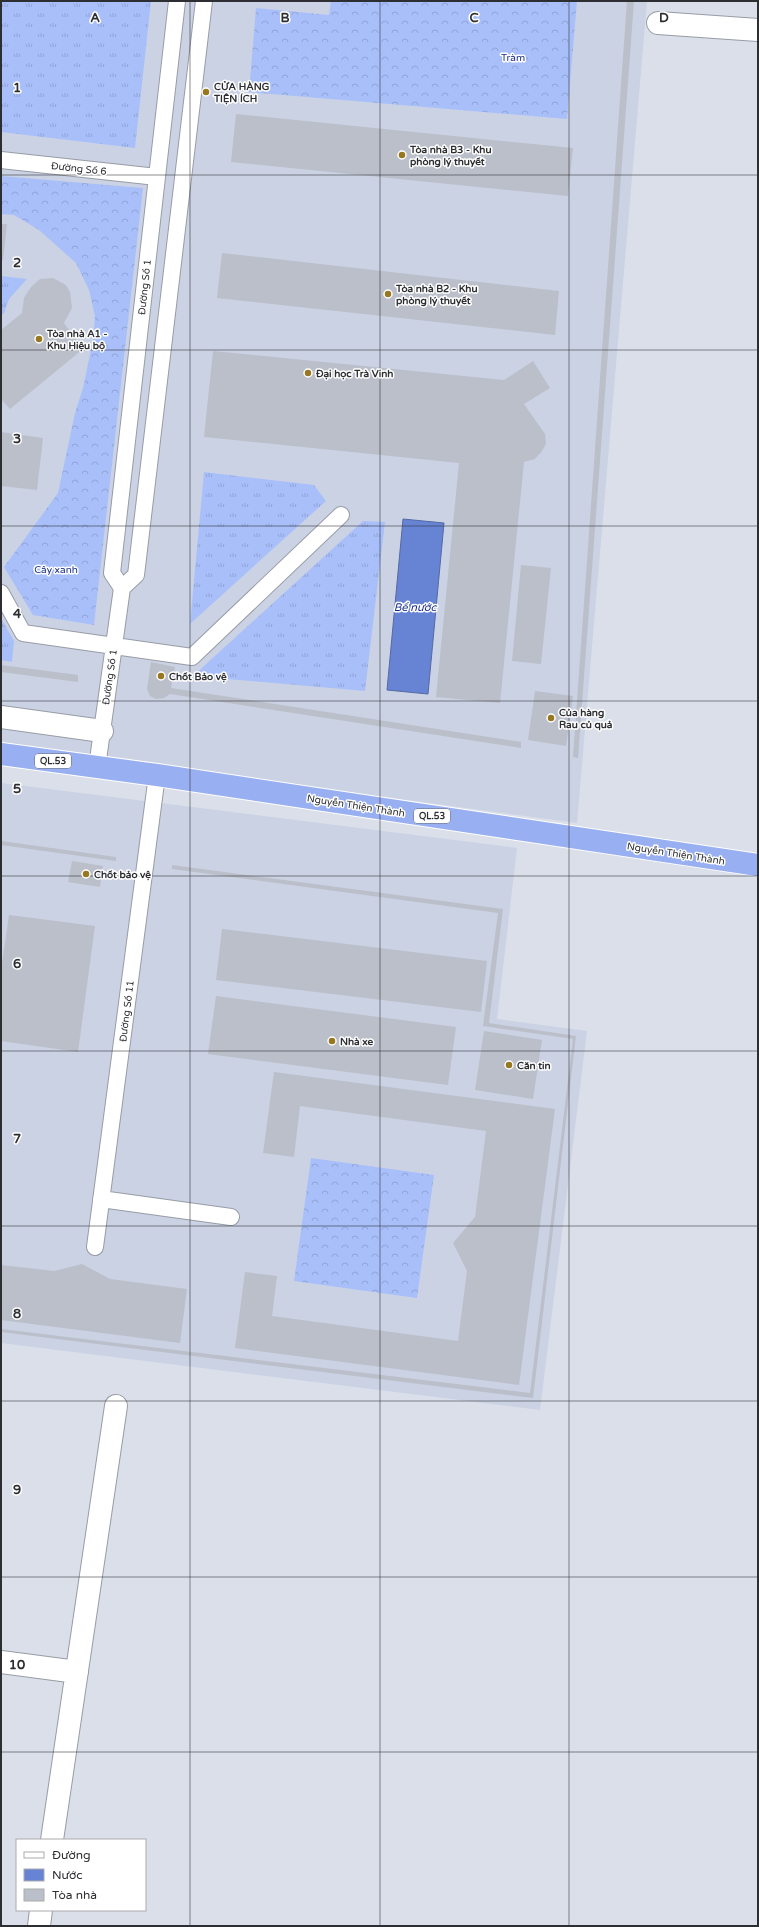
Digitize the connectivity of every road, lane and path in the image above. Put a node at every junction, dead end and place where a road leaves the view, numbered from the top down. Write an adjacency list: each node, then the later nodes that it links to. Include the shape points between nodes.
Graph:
1 (177, 1): 6 (lane, Đường Số 1)
2 (204, 1): 8 (lane, via 136,575)
3 (658, 23): 4 (street)
4 (758, 30)
5 (1, 160): 6 (lane, Đường Số 6)
6 (157, 177): 8 (lane, Đường Số 1, via 112,573)
7 (341, 515): 10 (lane, via 192,657)
8 (122, 588): 10 (lane, Đường Số 1)
9 (1, 593): 10 (lane, via 23,632)
10 (114, 646): 12 (lane, Đường Số 1)
11 (1, 717): 12 (street)
12 (102, 731): 14 (lane, Đường Số 1)
13 (1, 754): 14 (highway, Nguyễn Thiện Thành / QL.53)
14 (96, 767): 15 (highway, Nguyễn Thiện Thành / QL.53)
15 (157, 775): 16 (highway, Nguyễn Thiện Thành / QL.53); 17 (lane, Đường Số 11)
16 (758, 865)
17 (101, 1199): 18 (lane); 19 (lane, Đường Số 11)
18 (231, 1217)
19 (95, 1247)
20 (116, 1406): 22 (street)
21 (1, 1662): 22 (street)
22 (77, 1672): 23 (street)
23 (52, 1839)
24 (41, 1911): 25 (street)
25 (39, 1926)

